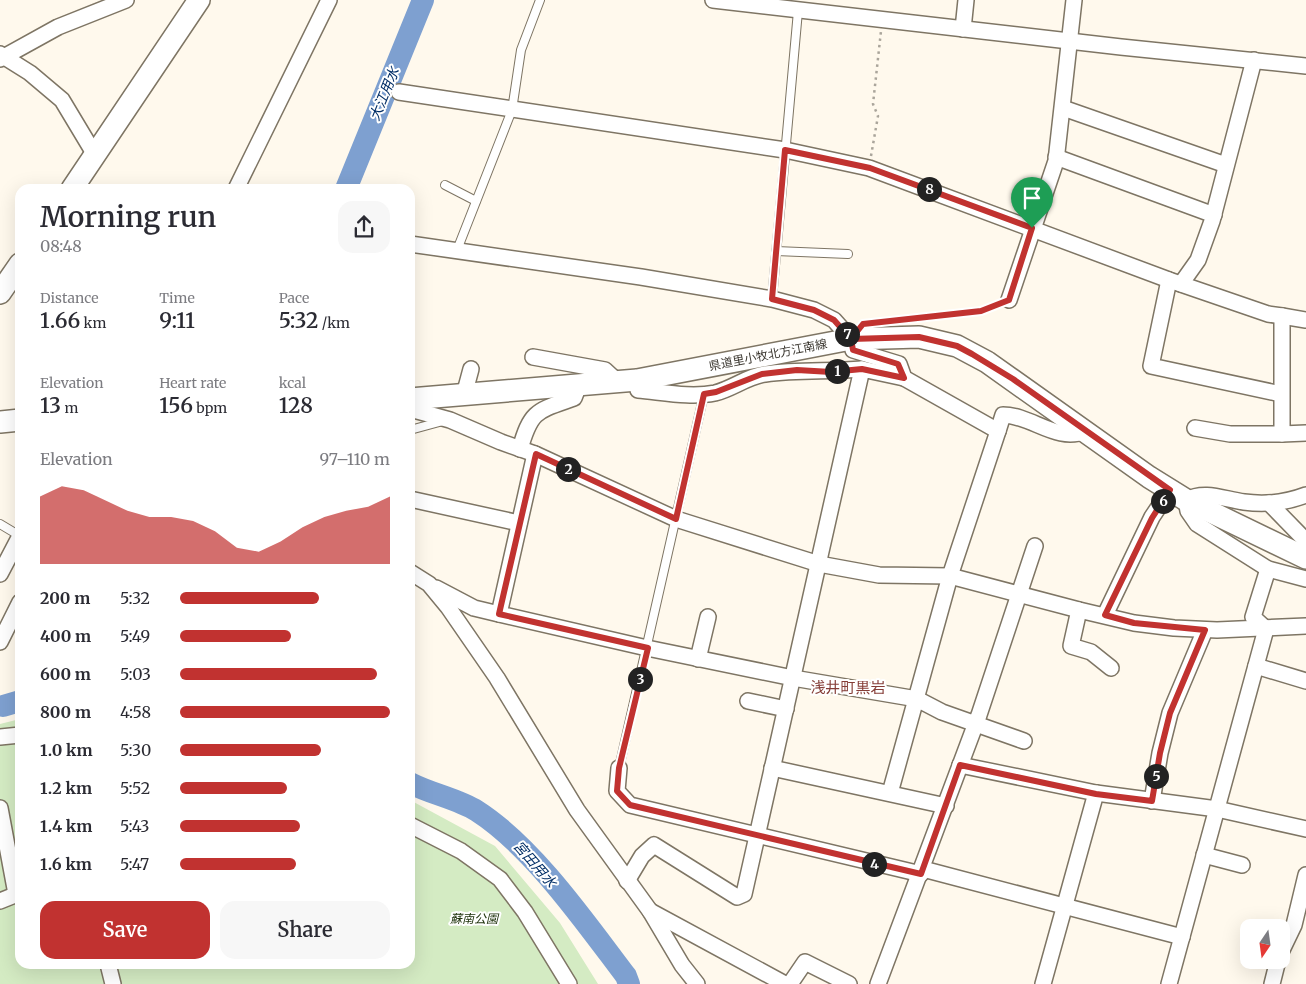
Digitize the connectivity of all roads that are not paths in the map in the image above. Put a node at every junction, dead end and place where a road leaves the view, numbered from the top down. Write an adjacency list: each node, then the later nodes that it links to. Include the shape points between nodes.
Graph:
1 (126, 0): 11 (street, via 58,27)
2 (199, 0): 18 (main road)
3 (329, 0): 22 (street)
4 (540, 0): 16 (lane, via 521,50)
5 (713, 0): 8 (street)
6 (966, 0): 9 (street)
7 (1074, 0): 10 (street)
8 (793, 7): 9 (street); 17 (lane)
9 (963, 30): 10 (street)
10 (1070, 41): 12 (street); 15 (street)
11 (2, 56): 18 (street, via 30,73 62,100)
12 (1254, 60): 13 (street); 20 (street)
13 (1306, 66)
14 (400, 92): 16 (street)
15 (1063, 108): 19 (street); 20 (street)
16 (512, 110): 17 (street); 24 (lane)
17 (785, 150): 26 (street, via 870,168); 29 (lane)
18 (95, 155): 21 (main road)
19 (1056, 157): 25 (street); 26 (street)
20 (1226, 165): 25 (street)
21 (75, 184)
22 (238, 184)
23 (445, 185): 24 (lane)
24 (476, 201): 28 (lane)
25 (1214, 215): 32 (street, via 1198,260)
26 (1032, 228): 32 (street); 35 (street)
27 (415, 245): 28 (street)
28 (456, 250): 34 (street, via 641,276)
29 (776, 251): 30 (lane); 34 (lane)
30 (848, 254)
31 (15, 271): 33 (main road)
32 (1175, 282): 36 (street); 46 (street, via 1151,366)
33 (0, 293)
34 (772, 299): 38 (street, via 814,310 834,320)
35 (1009, 300)
36 (1282, 316): 37 (street); 46 (street)
37 (1306, 320)
38 (851, 339): 42 (street, via 853,350 898,364); 43 (main road, 県道里小牧北方江南線); 56 (main road, 県道里小牧北方江南線, via 919,337 957,346 994,366)
39 (533, 357): 43 (street, via 605,370)
40 (471, 369): 47 (street)
41 (862, 369): 42 (street); 45 (street, via 762,374); 73 (street)
42 (904, 378): 55 (street)
43 (628, 381): 44 (main road, 県道里小牧北方江南線); 45 (street, via 638,390)
44 (579, 385): 47 (main road, 県道里小牧北方江南線); 59 (street, via 574,398 540,410 528,424)
45 (704, 394): 65 (lane)
46 (1281, 394): 58 (street)
47 (464, 395): 48 (main road, 県道里小牧北方江南線)
48 (415, 399)
49 (415, 410): 51 (street)
50 (15, 420): 52 (main road)
51 (450, 420): 54 (lane); 59 (street)
52 (0, 422)
53 (1195, 428): 58 (street, via 1230,434)
54 (415, 429)
55 (998, 431): 56 (street, via 1003,415 1012,415 1070,435); 77 (street)
56 (1085, 431): 61 (main road, 県道里小牧北方江南線)
57 (1306, 433): 58 (street)
58 (1282, 434)
59 (520, 449): 60 (street)
60 (536, 454): 65 (street); 66 (street)
61 (1178, 495): 64 (street, via 1203,494); 72 (main road, 県道里小牧北方江南線); 74 (street, via 1197,524); 84 (street, via 1152,518)
62 (1306, 495): 64 (street)
63 (415, 500): 66 (street)
64 (1269, 504): 69 (street)
65 (676, 519): 73 (street); 90 (lane)
66 (518, 523): 83 (street)
67 (0, 524): 68 (lane)
68 (15, 533)
69 (1306, 541)
70 (15, 546): 75 (street)
71 (1035, 546): 80 (street)
72 (1306, 558)
73 (819, 564): 77 (street, via 880,575); 94 (street)
74 (1268, 570): 78 (street); 87 (street, via 1253,617)
75 (0, 574)
76 (415, 575): 79 (street)
77 (950, 576): 80 (street); 96 (street)
78 (1306, 579)
79 (429, 584): 83 (street, via 474,608); 120 (street, via 497,678 577,810)
80 (1018, 596): 81 (street); 99 (street)
81 (1079, 610): 84 (street); 93 (street, via 1071,646 1091,652)
82 (15, 612): 89 (street)
83 (499, 614): 90 (street)
84 (1105, 615): 88 (street, via 1134,623)
85 (708, 617): 91 (street)
86 (1306, 626): 87 (street)
87 (1266, 629): 88 (street); 92 (street)
88 (1205, 630): 108 (street, via 1170,713)
89 (0, 642)
90 (648, 648): 91 (street); 104 (lane)
91 (698, 659): 94 (street)
92 (1256, 666): 95 (street); 111 (street)
93 (1111, 668)
94 (793, 678): 96 (street); 98 (street)
95 (1306, 681)
96 (918, 699): 99 (street); 106 (street)
97 (748, 701): 98 (street)
98 (786, 709): 105 (street)
99 (976, 724): 102 (street); 103 (street)
100 (15, 735): 101 (street)
101 (0, 738)
102 (1024, 741)
103 (960, 765): 107 (street); 109 (street)
104 (619, 768): 114 (street, via 617,791 630,805)
105 (772, 768): 106 (street); 114 (street)
106 (890, 793): 109 (street)
107 (1096, 794): 108 (street); 123 (street)
108 (1152, 801): 111 (street)
109 (946, 806): 117 (street)
110 (0, 808): 119 (street)
111 (1217, 810): 113 (street); 115 (street)
112 (415, 827): 131 (street, via 462,850 500,879 525,912)
113 (1306, 829)
114 (757, 836): 117 (street); 120 (street, via 744,894 737,897 654,845 642,856)
115 (1204, 855): 116 (street); 126 (street)
116 (1242, 865)
117 (922, 872): 123 (street); 136 (street)
118 (1306, 875): 125 (street)
119 (15, 879)
120 (627, 881): 124 (street)
121 (15, 894): 122 (street)
122 (0, 901)
123 (1066, 906): 126 (street); 137 (street)
124 (650, 911): 132 (street, via 682,966); 133 (street)
125 (1300, 927): 127 (street)
126 (1182, 937): 138 (street)
127 (1290, 940)
128 (109, 969): 130 (street)
129 (1276, 969): 139 (street)
130 (113, 984)
131 (569, 984)
132 (697, 984)
133 (785, 984)
134 (790, 984): 135 (street, via 805,962)
135 (849, 984)
136 (878, 984)
137 (1043, 984)
138 (1169, 984)
139 (1272, 984)

